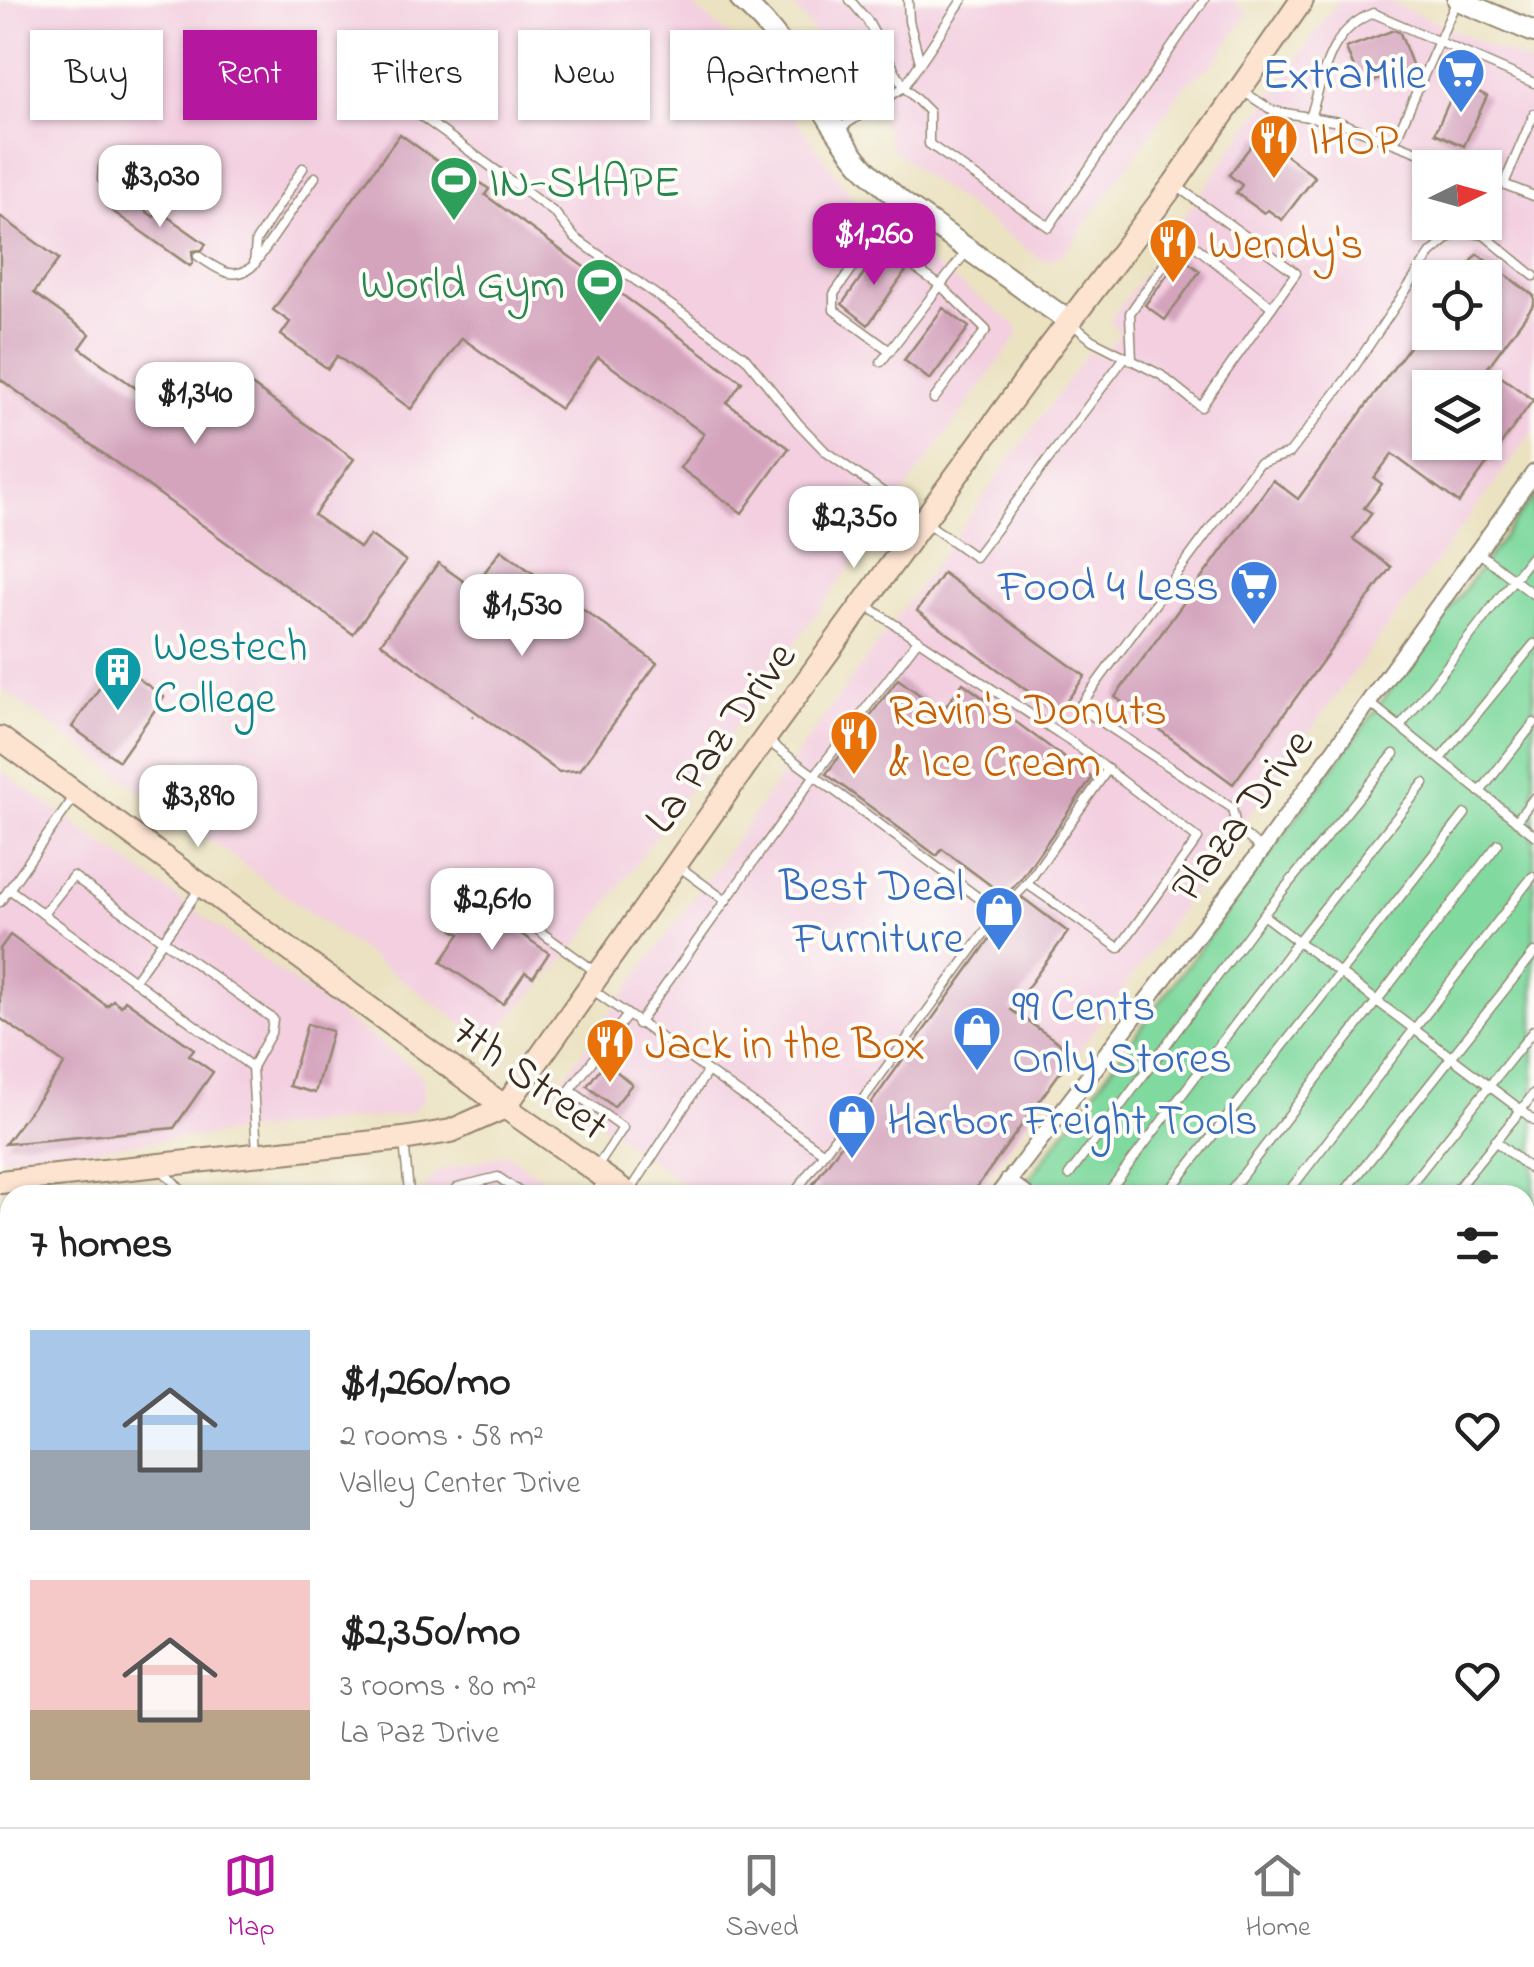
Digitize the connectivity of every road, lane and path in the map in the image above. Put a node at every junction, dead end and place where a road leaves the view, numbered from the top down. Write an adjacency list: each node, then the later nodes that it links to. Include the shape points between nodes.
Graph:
1 (741, 0): 17 (street, via 796,60)
2 (850, 0): 12 (lane)
3 (908, 0): 10 (lane)
4 (962, 0): 10 (lane)
5 (1204, 0): 12 (lane, via 1049,227 929,144 930,112)
6 (1302, 0): 13 (main road, La Paz Drive)
7 (1458, 0): 8 (street); 9 (lane)
8 (1534, 32)
9 (1439, 42): 11 (lane); 15 (lane, via 1373,12 1359,18 1336,40); 18 (lane)
10 (920, 62): 12 (lane)
11 (1534, 83)
12 (904, 87): 17 (lane)
13 (1240, 90): 15 (lane, via 1273,111); 23 (main road, La Paz Drive)
14 (1534, 114): 24 (lane)
15 (1310, 118): 18 (lane)
16 (426, 120): 39 (lane, via 555,213 575,238 745,357 826,452)
17 (837, 130): 27 (street, via 892,194)
18 (1394, 143): 19 (lane)
19 (1412, 150)
20 (111, 155): 26 (lane, via 102,179)
21 (303, 168): 29 (lane, via 256,241)
22 (315, 177): 29 (lane)
23 (1174, 184): 32 (lane, via 1296,273); 33 (main road, La Paz Drive)
24 (1504, 184): 25 (lane)
25 (1534, 196)
26 (114, 198)
27 (968, 250): 31 (lane); 33 (street)
28 (198, 256): 29 (lane, via 235,275)
29 (254, 265)
30 (1534, 276): 66 (lane, via 1484,235 1451,236 1432,253 1290,454 1258,464 1080,708 1232,808 1236,827)
31 (941, 286): 34 (lane); 34 (lane, via 881,244 868,246 834,294 834,310); 37 (lane, via 986,330)
32 (1272, 306): 35 (lane, via 1202,408); 35 (lane, via 1195,246 1184,246 1130,313)
33 (1070, 322): 35 (lane); 39 (main road, La Paz Drive)
34 (890, 351): 36 (lane)
35 (1128, 359): 39 (lane, via 975,557)
36 (881, 362)
37 (934, 399)
38 (1534, 473): 40 (street, Plaza Drive)
39 (924, 520): 44 (main road, La Paz Drive)
40 (1477, 551): 42 (lane); 47 (street, Plaza Drive)
41 (1534, 553): 42 (lane)
42 (1514, 580): 43 (lane); 51 (lane)
43 (1534, 595)
44 (863, 604): 45 (lane); 53 (main road, La Paz Drive)
45 (918, 640): 56 (lane); 57 (lane)
46 (1534, 644): 55 (lane)
47 (1369, 702): 51 (lane); 66 (street, Plaza Drive)
48 (476, 712): 49 (path)
49 (472, 717)
50 (1534, 723): 59 (lane)
51 (1400, 727): 55 (lane)
52 (0, 738): 60 (main road, 7th Street)
53 (765, 738): 57 (lane); 67 (main road, La Paz Drive)
54 (1394, 754): 77 (lane)
55 (1440, 759): 59 (lane)
56 (1108, 769): 70 (lane); 70 (lane, via 1198,839 1119,948)
57 (814, 775): 73 (lane); 75 (lane)
58 (1424, 783): 79 (lane)
59 (1480, 792): 63 (lane)
60 (76, 794): 71 (main road, 7th Street); 72 (lane)
61 (1534, 798): 63 (lane)
62 (1466, 814): 81 (lane)
63 (1516, 820): 64 (lane)
64 (1534, 836)
65 (1498, 844): 84 (lane)
66 (1262, 850): 112 (street, Plaza Drive)
67 (676, 864): 73 (lane); 82 (main road, La Paz Drive)
68 (462, 875): 82 (lane)
69 (1532, 877): 87 (lane)
70 (1028, 884): 75 (lane)
71 (202, 886): 78 (lane); 94 (main road, 7th Street)
72 (9, 889): 74 (lane); 76 (lane)
73 (726, 901): 86 (lane)
74 (0, 902)
75 (999, 913): 99 (lane)
76 (43, 914): 78 (lane, via 73,876); 83 (lane)
77 (1264, 915): 79 (lane); 103 (lane)
78 (164, 941): 83 (lane); 90 (lane, via 273,1019)
79 (1298, 941): 81 (lane); 113 (lane)
80 (1534, 953): 89 (lane)
81 (1339, 972): 84 (lane); 114 (lane)
82 (594, 980): 85 (lane); 94 (main road, La Paz Drive)
83 (134, 981): 90 (lane)
84 (1377, 1001): 87 (lane); 115 (lane)
85 (626, 1016): 86 (lane); 104 (lane, via 570,1090 623,1128)
86 (638, 1024): 91 (lane)
87 (1414, 1029): 89 (lane); 116 (lane)
88 (1534, 1030): 92 (lane)
89 (1451, 1057): 92 (lane); 117 (lane)
90 (252, 1067): 100 (lane)
91 (707, 1072): 99 (lane); 110 (lane)
92 (1490, 1086): 95 (lane); 118 (lane)
93 (1534, 1094): 95 (lane)
94 (504, 1107): 97 (main road, via 451,1131); 104 (main road, 7th Street)
95 (1521, 1110): 96 (lane); 98 (lane)
96 (1534, 1120)
97 (403, 1139): 100 (main road); 107 (lane)
98 (1495, 1141): 102 (lane); 119 (lane)
99 (824, 1153): 111 (lane)
100 (257, 1156): 101 (main road)
101 (158, 1166): 105 (main road); 106 (lane)
102 (1534, 1172)
103 (1069, 1174)
104 (598, 1181)
105 (0, 1182)
106 (176, 1185)
107 (408, 1185)
108 (466, 1185): 109 (lane, via 498,1177)
109 (510, 1185)
110 (635, 1185)
111 (800, 1185)
112 (1005, 1185)
113 (1114, 1185)
114 (1174, 1185)
115 (1235, 1185)
116 (1294, 1185)
117 (1350, 1185)
118 (1410, 1185)
119 (1460, 1185)

